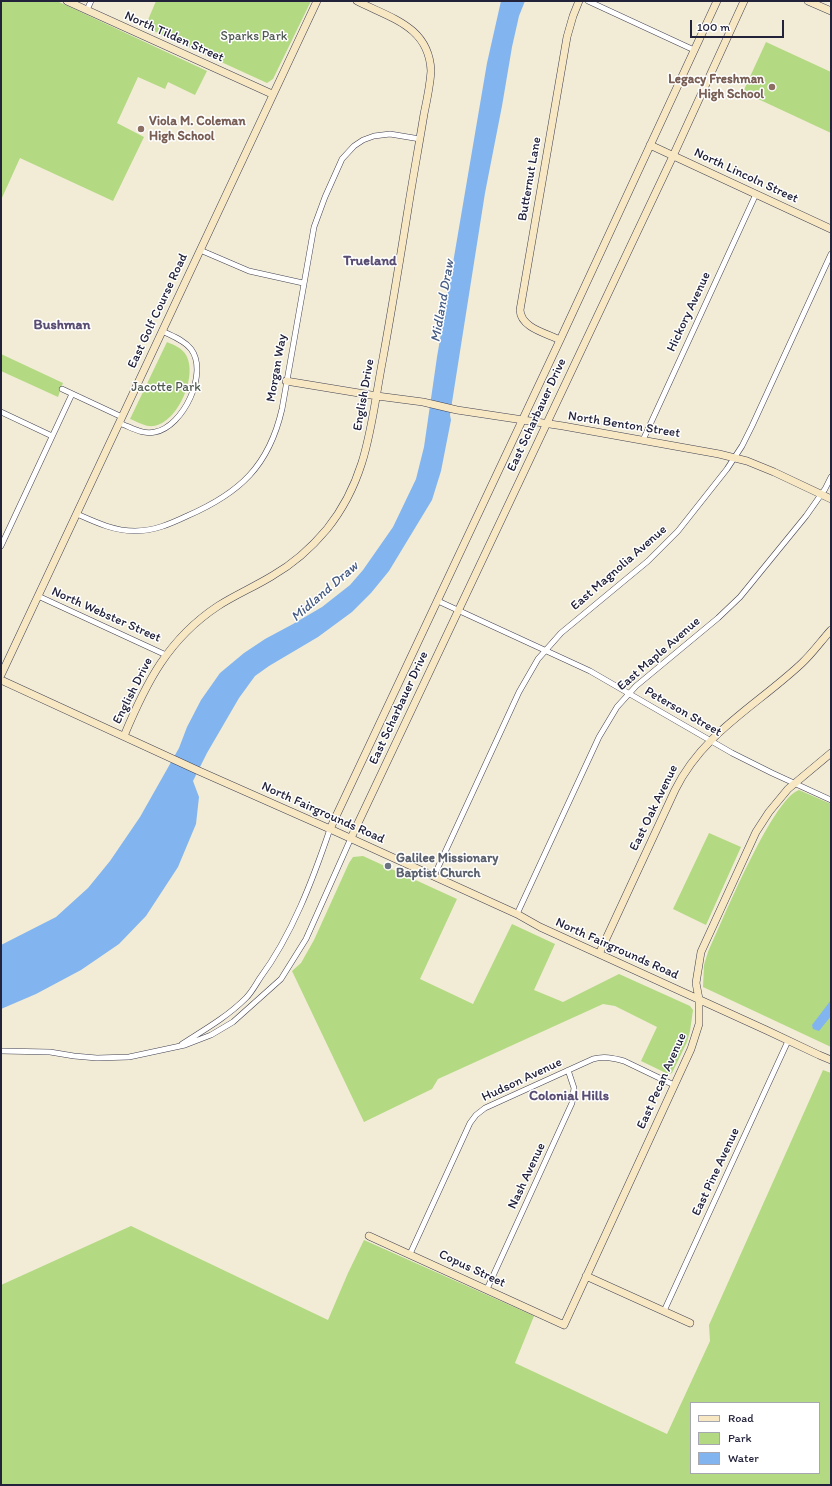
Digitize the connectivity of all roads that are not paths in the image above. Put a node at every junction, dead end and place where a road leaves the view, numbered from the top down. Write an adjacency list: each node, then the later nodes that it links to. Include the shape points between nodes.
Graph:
1 (67, 1): 10 (street, North Tilden Street)
2 (91, 1): 10 (street)
3 (317, 1): 13 (street, East Golf Course Road)
4 (356, 1): 14 (street, English Drive, via 407,25 424,45 431,71)
5 (579, 1): 23 (street, Butternut Lane, via 567,37 520,310 526,324)
6 (588, 1): 12 (street)
7 (716, 1): 12 (street, East Scharbauer Drive)
8 (744, 1): 16 (street, East Scharbauer Drive)
9 (808, 1): 11 (street)
10 (87, 10): 13 (street, North Tilden Street)
11 (831, 12)
12 (694, 50): 15 (street, East Scharbauer Drive)
13 (272, 94): 19 (street, East Golf Course Road)
14 (420, 139): 21 (street, Morgan Way, via 380,135 363,140 346,154 315,220); 27 (street, English Drive)
15 (650, 145): 16 (street, North Lincoln Street); 23 (street, East Scharbauer Drive)
16 (673, 156): 17 (street, North Lincoln Street); 31 (street, East Scharbauer Drive)
17 (756, 194): 18 (street, North Lincoln Street); 33 (street, Hickory Avenue)
18 (831, 229)
19 (200, 250): 21 (street, via 249,271); 22 (street, East Golf Course Road)
20 (831, 254): 34 (street, East Magnolia Avenue, via 752,426)
21 (303, 283): 24 (street, Morgan Way)
22 (162, 330): 29 (street, East Golf Course Road); 29 (street, via 191,349 196,369 192,394 182,412 160,431 146,433)
23 (560, 340): 30 (street, East Scharbauer Drive)
24 (286, 381): 27 (street, North Benton Street); 38 (street, Morgan Way, via 280,416 270,447 253,472 230,493 174,522 145,530 129,531 108,527)
25 (62, 389): 26 (street)
26 (72, 394): 29 (street); 32 (street)
27 (377, 396): 30 (street, North Benton Street); 45 (street, English Drive, via 367,450 358,475 347,499 328,528 304,553 287,566 206,615)
28 (1, 412): 32 (street)
29 (121, 420): 38 (street, East Golf Course Road)
30 (522, 420): 31 (street, North Benton Street); 41 (street, East Scharbauer Drive)
31 (546, 424): 33 (street, North Benton Street); 42 (street, East Scharbauer Drive)
32 (52, 436): 39 (street)
33 (643, 440): 34 (street, North Benton Street)
34 (734, 458): 36 (street, North Benton Street, via 774,472); 44 (street, East Magnolia Avenue, via 706,497 662,549 576,620)
35 (831, 477): 36 (street, East Maple Avenue)
36 (821, 494): 37 (street, North Benton Street); 48 (street, East Maple Avenue, via 735,602)
37 (831, 499)
38 (76, 514): 40 (street, East Golf Course Road)
39 (1, 546)
40 (38, 596): 45 (street, North Webster Street); 46 (street, East Golf Course Road)
41 (438, 601): 42 (street, Peterson Street); 54 (street, East Scharbauer Drive)
42 (459, 610): 44 (street, Peterson Street); 55 (street, East Scharbauer Drive)
43 (831, 630): 50 (street, East Oak Avenue, via 801,664)
44 (545, 650): 48 (street, Peterson Street, via 590,670); 56 (street, East Magnolia Avenue, via 522,686)
45 (166, 654): 49 (street, English Drive, via 150,680)
46 (1, 675)
47 (1, 680): 49 (street, North Fairgrounds Road)
48 (629, 692): 50 (street, Peterson Street); 57 (street, East Maple Avenue, via 598,737)
49 (124, 736): 54 (street, North Fairgrounds Road)
50 (711, 740): 52 (street, Peterson Street); 58 (street, East Oak Avenue, via 693,759 677,785)
51 (831, 753): 52 (street, East Pecan Avenue)
52 (795, 784): 53 (street, Peterson Street); 59 (street, East Pecan Avenue, via 769,812 756,832 705,942 696,980)
53 (831, 800)
54 (330, 829): 55 (street, North Fairgrounds Road); 61 (street, via 319,862 295,916 264,973 247,997 226,1016)
55 (351, 838): 56 (street, North Fairgrounds Road); 61 (street, via 306,939 281,979 233,1022 211,1035)
56 (434, 876): 57 (street, North Fairgrounds Road)
57 (517, 914): 58 (street, North Fairgrounds Road)
58 (599, 954): 59 (street, North Fairgrounds Road)
59 (699, 999): 60 (street, North Fairgrounds Road); 65 (street, East Pecan Avenue, via 700,1013 696,1034)
60 (788, 1041): 63 (street, North Fairgrounds Road); 70 (street, East Pine Avenue)
61 (176, 1048): 62 (street, via 129,1058)
62 (1, 1051)
63 (831, 1060)
64 (568, 1070): 65 (street, Hudson Avenue, via 593,1059 607,1057 626,1062); 67 (street, Hudson Avenue, via 487,1107 474,1117); 69 (street, Nash Avenue, via 574,1088 572,1104)
65 (674, 1085): 68 (street, East Pecan Avenue)
66 (369, 1236): 67 (street, Copus Street)
67 (410, 1254): 69 (street, Copus Street)
68 (586, 1276): 70 (street); 72 (street, East Pecan Avenue)
69 (487, 1289): 72 (street, Copus Street)
70 (664, 1311): 71 (street)
71 (690, 1323)
72 (564, 1325)

